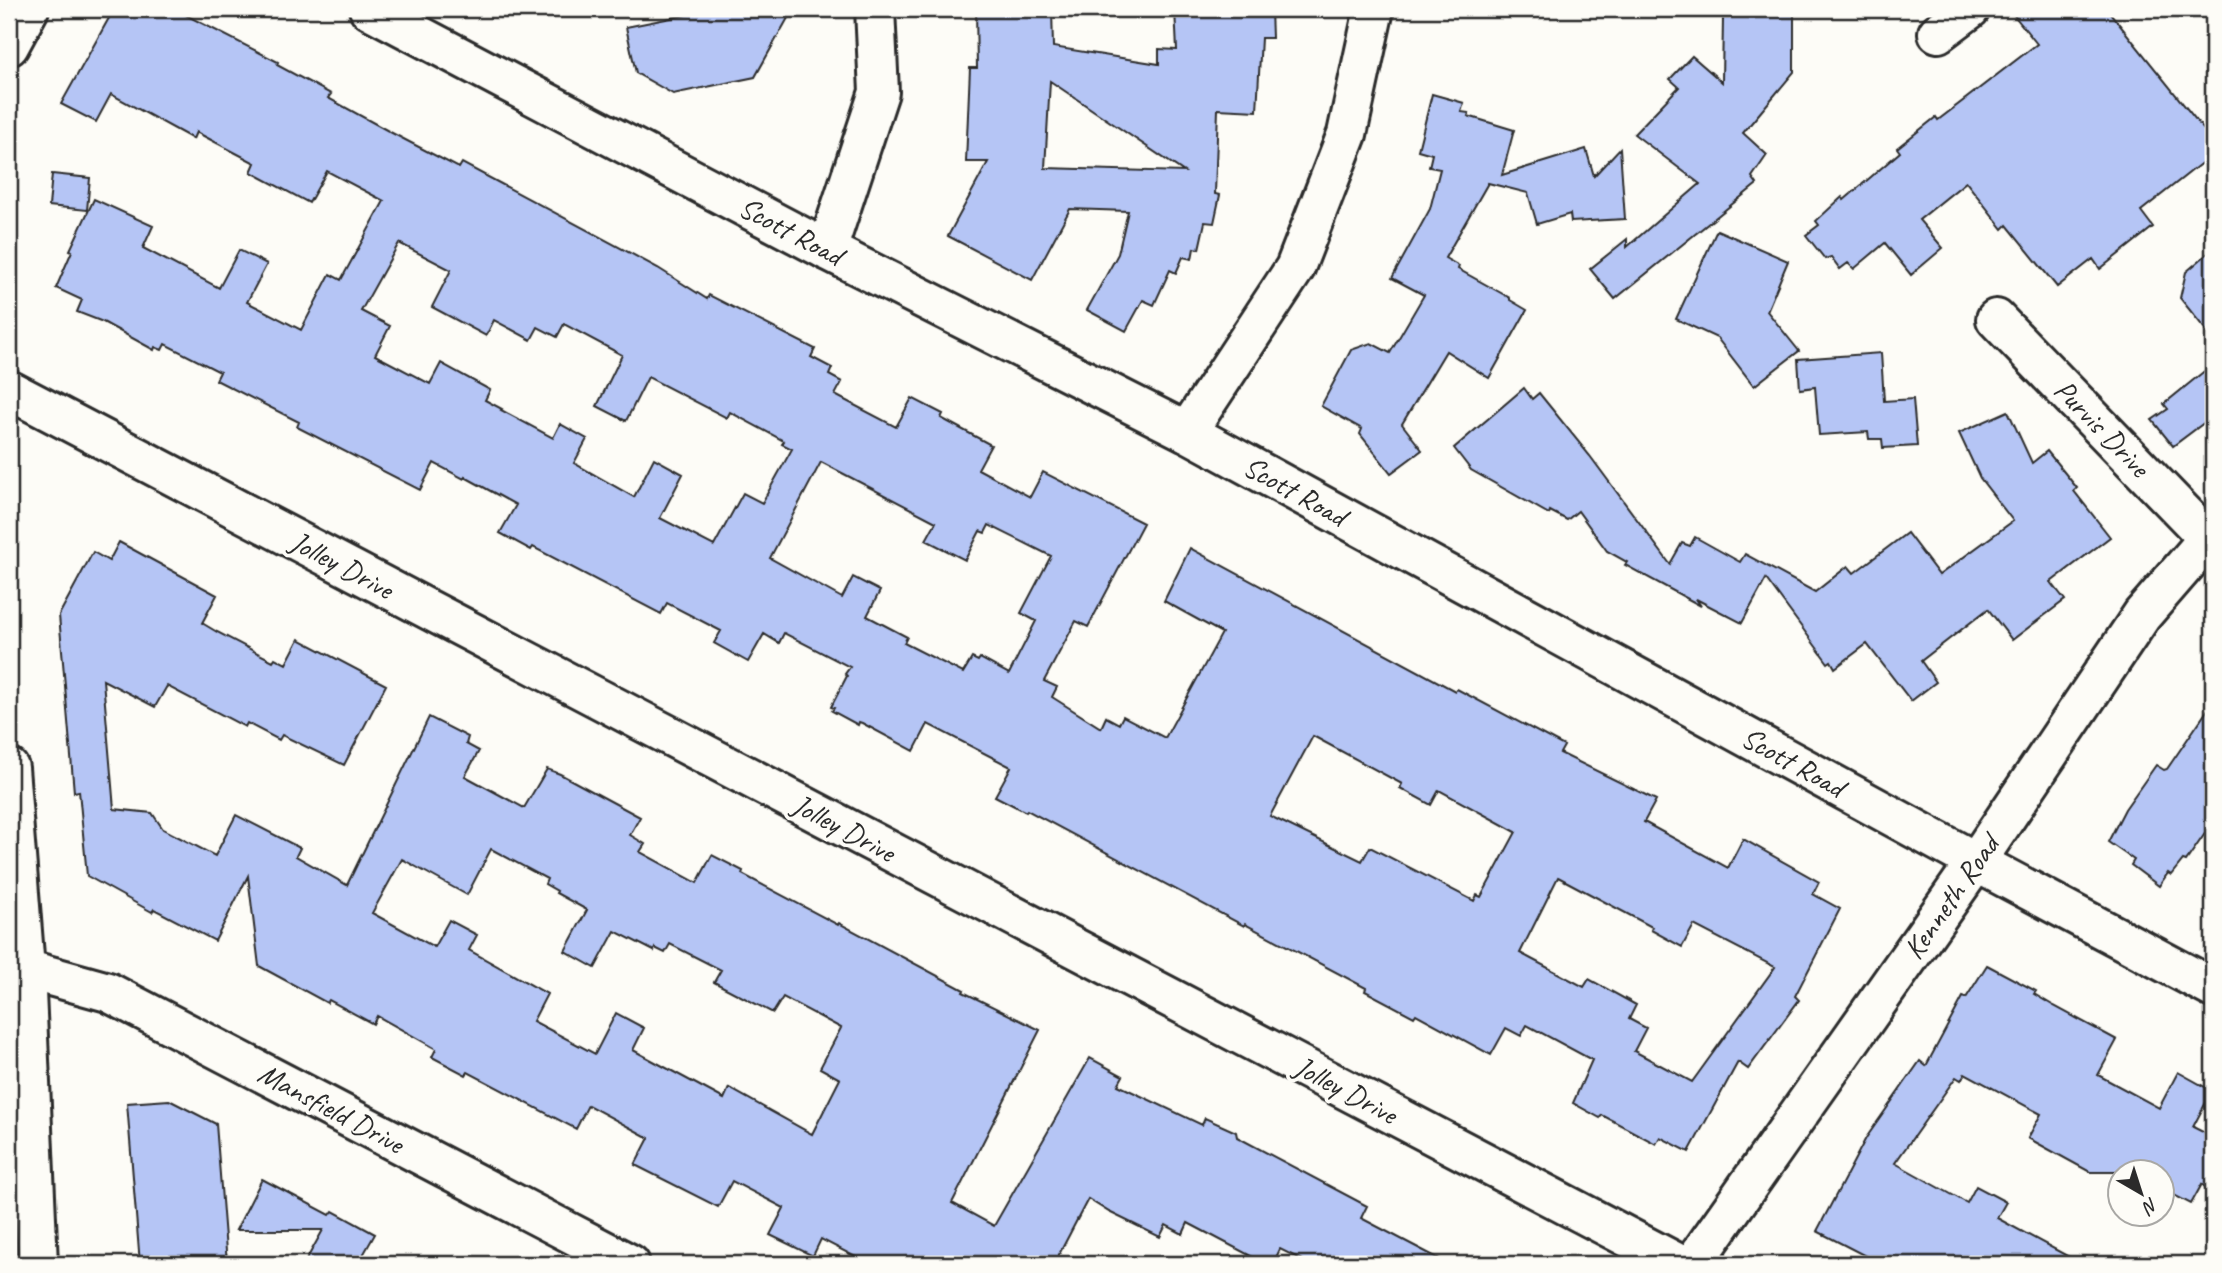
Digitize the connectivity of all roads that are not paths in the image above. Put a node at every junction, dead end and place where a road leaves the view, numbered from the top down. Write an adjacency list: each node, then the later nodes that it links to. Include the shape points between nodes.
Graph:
1 (29, 9): 7 (street)
2 (369, 9): 8 (street, Scott Road)
3 (876, 9): 8 (street, via 879,92)
4 (1374, 9): 11 (street, via 1347,134 1295,268)
5 (1970, 9): 6 (street)
6 (1938, 33)
7 (9, 46)
8 (827, 250): 11 (street, Scott Road)
9 (1996, 319): 12 (street, Purvis Drive)
10 (9, 390): 19 (street, Jolley Drive)
11 (1187, 432): 14 (street, Scott Road)
12 (2211, 535): 14 (street, Kenneth Road, via 2142,615)
13 (9, 768): 15 (street)
14 (1976, 862): 16 (street, Scott Road); 20 (street, Kenneth Road)
15 (25, 969): 17 (street); 18 (street, Mansfield Drive, via 108,992)
16 (2213, 988)
17 (38, 1264)
18 (630, 1264)
19 (1679, 1264)
20 (1692, 1264)

